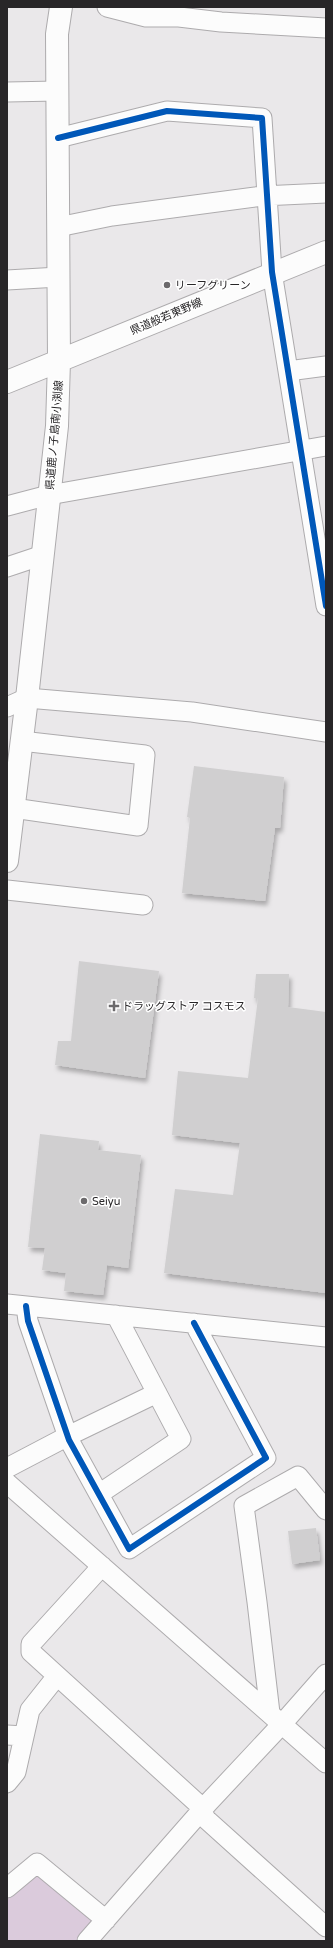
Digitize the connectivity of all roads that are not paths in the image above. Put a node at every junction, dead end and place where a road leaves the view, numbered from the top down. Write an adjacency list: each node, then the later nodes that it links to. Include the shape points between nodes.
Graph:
1 (61, 7): 4 (main road, 県道鹿ノ子島南小渕線, via 57,34)
2 (107, 7): 3 (street, via 146,17 179,17)
3 (326, 28)
4 (57, 91): 5 (street); 6 (main road, 県道鹿ノ子島南小渕線)
5 (7, 92)
6 (58, 138): 8 (street, via 167,111 262,118); 9 (main road, 県道鹿ノ子島南小渕線)
7 (326, 193): 8 (street)
8 (268, 196): 9 (street, via 119,215); 11 (street)
9 (58, 226): 12 (main road, 県道鹿ノ子島南小渕線)
10 (326, 252): 11 (main road, 県道般若東野線)
11 (272, 272): 14 (main road, 県道般若東野線); 16 (street)
12 (59, 277): 13 (street); 14 (main road, 県道鹿ノ子島南小渕線)
13 (7, 280)
14 (59, 361): 17 (main road, 県道般若東野線); 20 (main road, 県道鹿ノ子島南小渕線, via 57,426)
15 (326, 366): 16 (street)
16 (288, 371): 19 (street)
17 (7, 382)
18 (326, 446): 19 (street)
19 (300, 450): 20 (street); 24 (street)
20 (49, 495): 21 (street); 22 (main road, 県道鹿ノ子島南小渕線)
21 (7, 506)
22 (42, 555): 23 (street); 26 (main road, 県道鹿ノ子島南小渕線)
23 (7, 567)
24 (324, 585): 25 (street)
25 (326, 606)
26 (27, 698): 27 (street); 28 (street, via 192,712); 29 (main road, 県道鹿ノ子島南小渕線)
27 (7, 707)
28 (326, 732)
29 (22, 741): 30 (main road, 県道鹿ノ子島南小渕線); 30 (street, via 145,755 138,826)
30 (11, 814): 31 (main road, 県道鹿ノ子島南小渕線)
31 (7, 861)
32 (7, 890): 33 (street)
33 (143, 905)
34 (7, 1304): 35 (street)
35 (26, 1306): 36 (street); 40 (street, via 28,1321)
36 (116, 1315): 37 (street); 39 (street)
37 (194, 1323): 38 (street); 43 (street, via 266,1458 129,1549)
38 (326, 1337)
39 (157, 1393): 40 (street); 43 (street, via 181,1439)
40 (68, 1436): 41 (street); 43 (street)
41 (7, 1468)
42 (7, 1483): 45 (street)
43 (99, 1494)
44 (326, 1510): 48 (street, via 298,1476 244,1506)
45 (102, 1566): 47 (street, via 31,1644 31,1652); 48 (street)
46 (326, 1674): 48 (street)
47 (57, 1676): 49 (street, via 30,1710); 52 (street, via 197,1803)
48 (276, 1719): 50 (street); 52 (street)
49 (16, 1735): 51 (street, via 16,1772)
50 (326, 1763)
51 (7, 1784)
52 (201, 1811): 54 (street); 55 (street, via 206,1819)
53 (7, 1888): 54 (street, via 37,1864)
54 (106, 1920): 56 (street)
55 (326, 1927)
56 (94, 1939)

